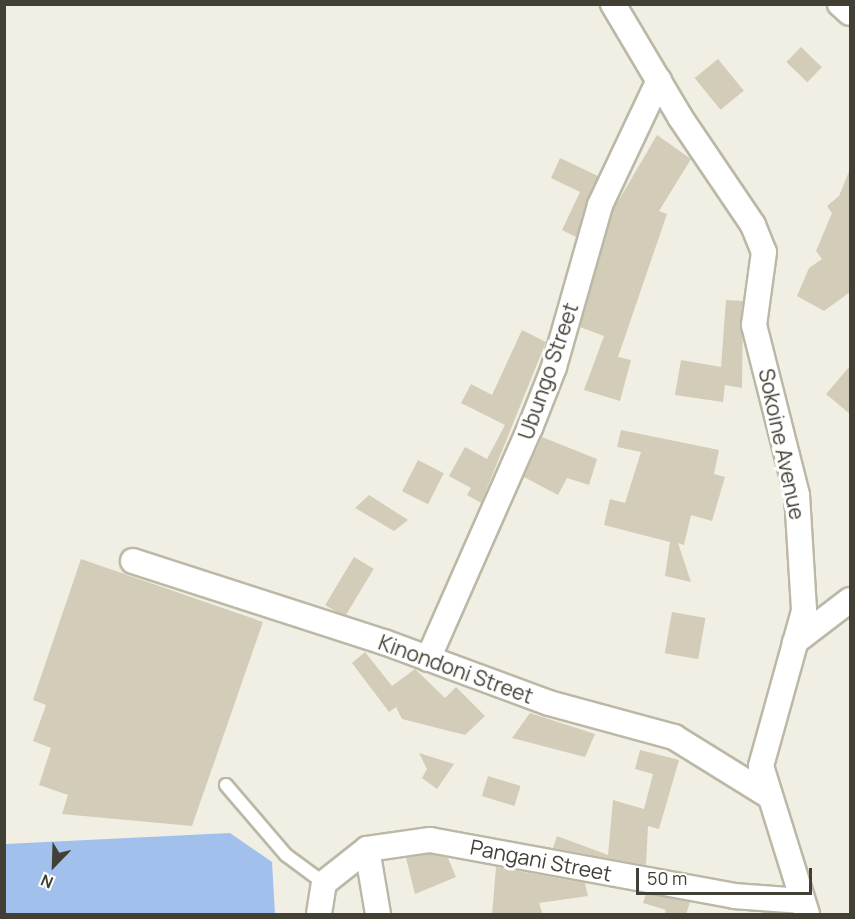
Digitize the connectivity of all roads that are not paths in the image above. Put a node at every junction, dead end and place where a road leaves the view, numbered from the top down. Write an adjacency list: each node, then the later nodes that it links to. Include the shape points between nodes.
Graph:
1 (613, 4): 4 (street, Sokoine Avenue)
2 (840, 4): 3 (street)
3 (850, 13)
4 (659, 80): 7 (street, Sokoine Avenue, via 753,225 764,252 754,325 797,495 804,611); 8 (street, Ubungo Street, via 600,205 538,408)
5 (133, 561): 8 (street, Kinondoni Street)
6 (850, 600): 7 (street)
7 (795, 642): 10 (street, Sokoine Avenue, via 762,757)
8 (428, 659): 10 (street, Kinondoni Street, via 549,703 674,737)
9 (226, 785): 12 (lane, via 286,855)
10 (769, 796): 13 (street, Sokoine Avenue)
11 (367, 849): 12 (street); 13 (street, Pangani Street, via 430,840); 15 (street)
12 (324, 883): 14 (street)
13 (805, 908)
14 (319, 915)
15 (378, 915)

